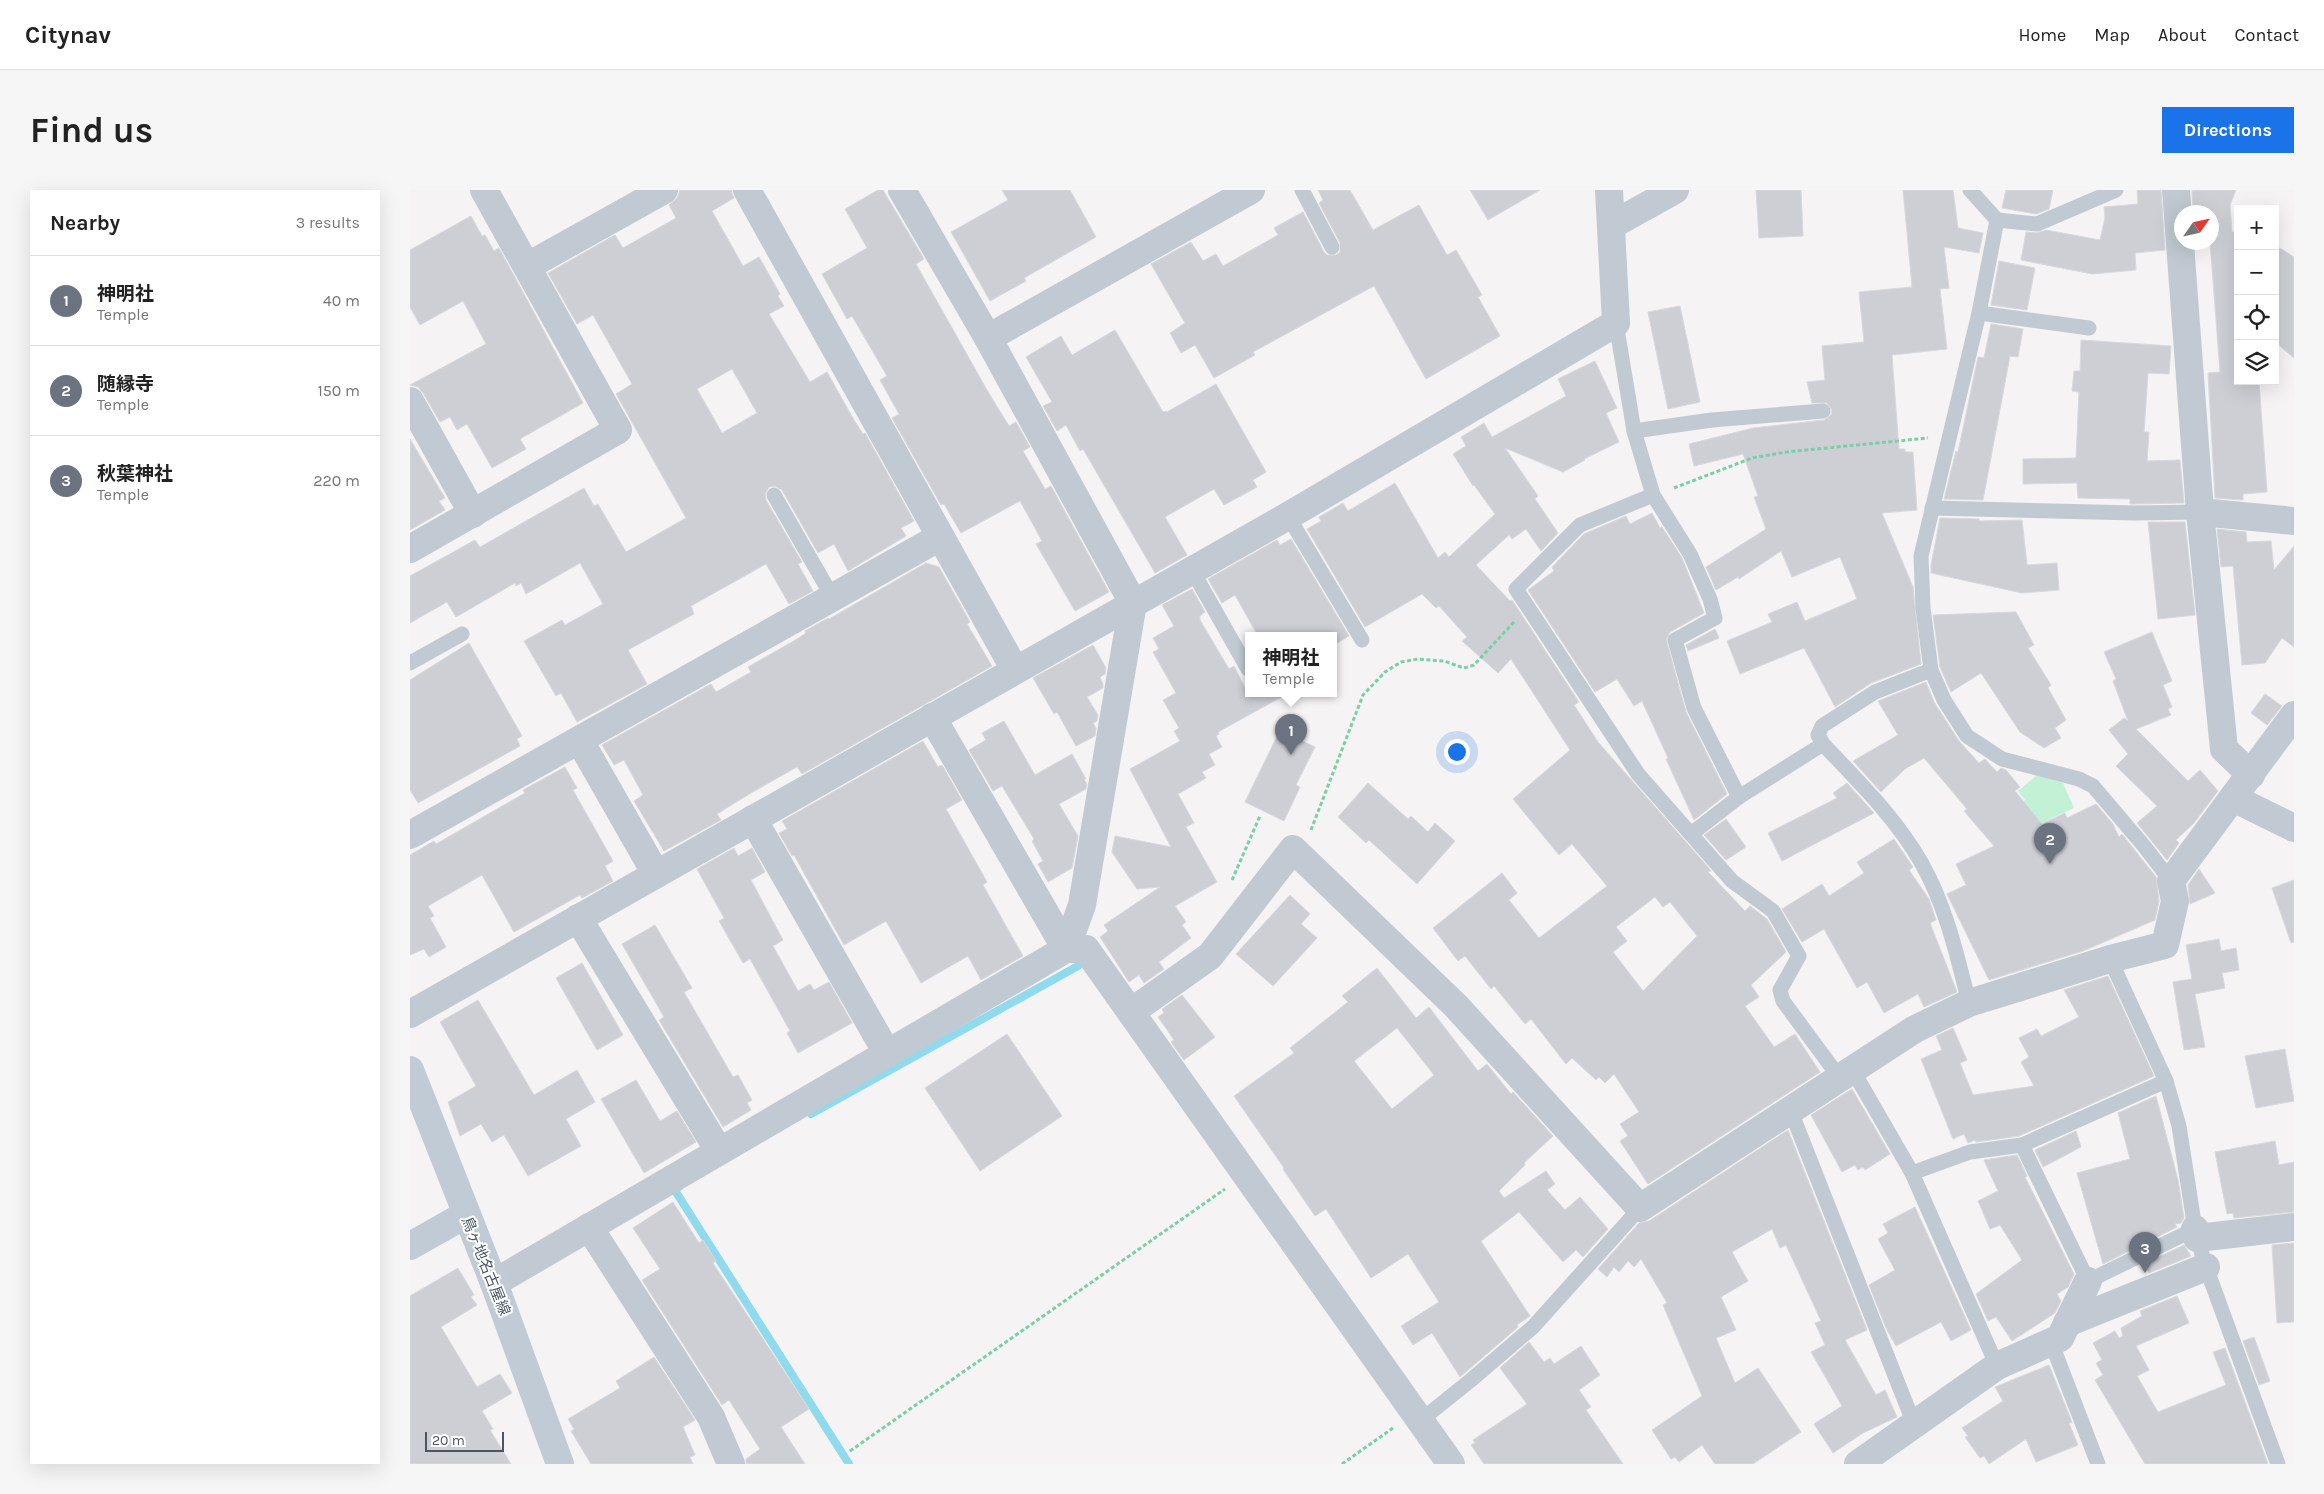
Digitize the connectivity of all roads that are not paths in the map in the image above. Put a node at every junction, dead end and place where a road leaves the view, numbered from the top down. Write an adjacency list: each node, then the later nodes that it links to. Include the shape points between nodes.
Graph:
1 (484, 190): 15 (street)
2 (664, 190): 15 (street)
3 (747, 190): 30 (street)
4 (902, 190): 19 (street)
5 (1251, 190): 19 (street)
6 (1302, 190): 14 (lane)
7 (1609, 190): 13 (street)
8 (1675, 190): 13 (street)
9 (1970, 190): 12 (lane)
10 (2116, 190): 12 (lane, via 2037,224)
11 (2176, 190): 26 (street)
12 (1997, 220): 16 (lane)
13 (1612, 225): 17 (street)
14 (1332, 247)
15 (528, 266): 27 (street, via 618,430)
16 (1979, 313): 18 (lane); 25 (lane)
17 (1616, 323): 22 (lane); 28 (street)
18 (2089, 328)
19 (988, 338): 34 (street)
20 (410, 401): 27 (street)
21 (1823, 411): 22 (lane, via 1712,420)
22 (1634, 432): 24 (lane)
23 (774, 495): 33 (lane)
24 (1653, 495): 46 (lane, via 1690,554 1710,599 1715,618 1675,640 1694,708); 50 (lane, via 1580,525 1516,590 1638,774)
25 (1932, 508): 26 (lane); 40 (lane, via 1921,556 1923,608)
26 (2200, 512): 29 (street); 45 (street, via 2224,749)
27 (473, 514): 31 (street)
28 (1288, 516): 32 (street); 36 (lane)
29 (2294, 521)
30 (940, 537): 33 (street); 39 (street)
31 (410, 549)
32 (1192, 570): 34 (street); 38 (lane)
33 (833, 598): 43 (street)
34 (1133, 603): 39 (street); 55 (street, via 1082,905)
35 (462, 634): 37 (lane)
36 (1362, 640)
37 (410, 663)
38 (1245, 664)
39 (1015, 670): 42 (street)
40 (1931, 670): 44 (lane, via 1875,692 1822,726 1818,735); 53 (lane, via 1944,700 1967,736 2002,759 2079,779 2093,786)
41 (2294, 715): 45 (street)
42 (932, 717): 48 (street); 55 (street)
43 (580, 741): 51 (street); 52 (street)
44 (1823, 744): 46 (lane); 57 (lane, via 1887,813 1920,861 1953,939)
45 (2251, 775): 47 (street)
46 (1739, 796): 50 (lane)
47 (2233, 798): 49 (street); 53 (street)
48 (753, 819): 52 (street); 60 (street)
49 (2294, 828)
50 (1692, 834): 62 (lane, via 1732,881 1773,911 1799,956 1780,990 1783,1001)
51 (410, 835)
52 (656, 874): 54 (street)
53 (2171, 881): 56 (street, via 2175,901 2165,945)
54 (578, 918): 59 (street); 66 (street)
55 (1066, 950): 58 (street, via 1086,949); 60 (street)
56 (2110, 959): 57 (street); 63 (lane)
57 (1970, 1003): 62 (street, via 1915,1029)
58 (1131, 1012): 68 (street, via 1210,956 1293,849 1456,1006); 79 (street)
59 (410, 1014)
60 (887, 1053): 66 (street)
61 (410, 1070): 69 (main road, 鳥ヶ地名古屋線)
62 (1846, 1073): 64 (street); 67 (lane)
63 (2166, 1082): 65 (lane); 72 (lane, via 2179,1126)
64 (1790, 1109): 68 (street); 80 (lane)
65 (2022, 1145): 67 (lane, via 1970,1152); 75 (lane)
66 (719, 1151): 71 (street)
67 (1912, 1173): 78 (lane)
68 (1640, 1208): 79 (lane, via 1533,1326 1471,1380)
69 (465, 1215): 73 (main road); 76 (main road, 鳥ヶ地名古屋線)
70 (2294, 1227): 72 (street)
71 (589, 1228): 76 (street); 82 (street, via 711,1417)
72 (2196, 1233): 74 (lane); 75 (lane)
73 (410, 1246)
74 (2206, 1267): 77 (street); 86 (lane)
75 (2088, 1281): 77 (street)
76 (494, 1283): 81 (main road, 鳥ヶ地名古屋線)
77 (2059, 1332): 78 (street); 85 (lane)
78 (1997, 1366): 80 (street)
79 (1417, 1417): 83 (street)
80 (1914, 1424): 84 (street)
81 (560, 1464)
82 (731, 1464)
83 (1451, 1464)
84 (1858, 1464)
85 (2098, 1464)
86 (2278, 1464)

